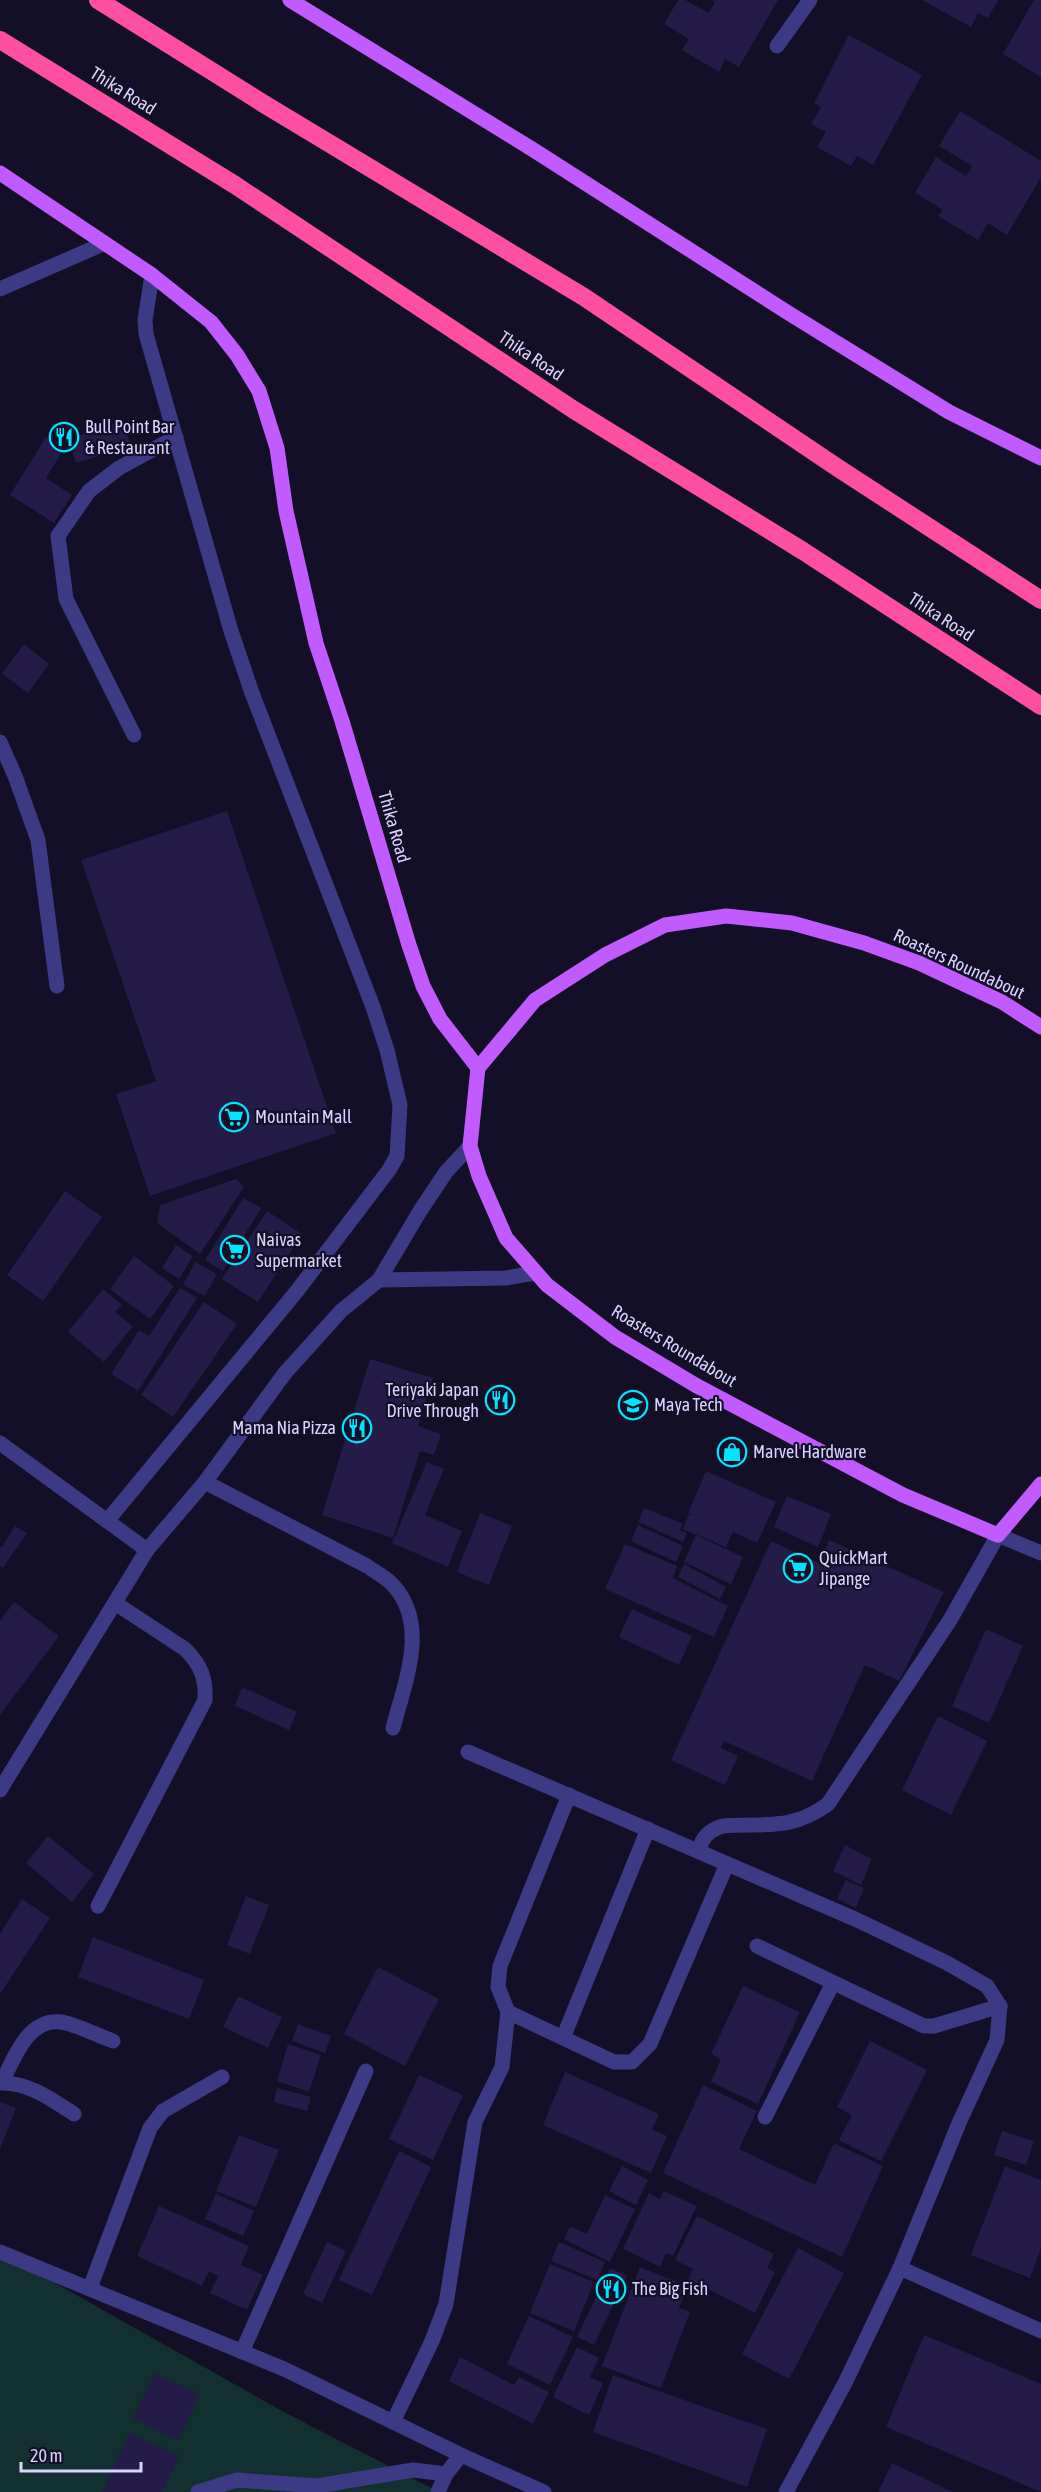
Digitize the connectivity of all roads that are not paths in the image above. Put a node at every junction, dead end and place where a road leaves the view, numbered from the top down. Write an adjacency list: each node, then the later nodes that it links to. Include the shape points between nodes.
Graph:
1 (98, 0): 12 (highway, via 584,297)
2 (290, 0): 11 (main road, via 949,412)
3 (810, 0): 5 (street)
4 (0, 40): 13 (highway, Thika Road, via 235,185 574,410 793,545)
5 (777, 46)
6 (0, 174): 7 (main road, Thika Road)
7 (104, 244): 8 (main road, Thika Road); 9 (street)
8 (152, 275): 10 (street, via 146,334); 18 (main road, Thika Road, via 211,322 259,391 277,448 286,511 316,643 405,935 440,1019)
9 (0, 289)
10 (176, 437): 14 (street, via 119,468 89,491 58,536 66,598); 25 (street, via 248,683 373,1006 400,1104 396,1156 389,1170 297,1291)
11 (1041, 458)
12 (1041, 600)
13 (1041, 706)
14 (134, 735)
15 (0, 742): 16 (street, via 38,840)
16 (57, 986)
17 (1041, 1027): 18 (main road, Roasters Roundabout, via 1002,1002 919,963 864,943 792,923 726,916 665,925 605,955 534,1000)
18 (478, 1068): 19 (main road, Roasters Roundabout)
19 (470, 1146): 20 (main road, Roasters Roundabout, via 506,1238); 21 (street, via 446,1172)
20 (535, 1273): 21 (street, via 506,1278); 26 (main road, Roasters Roundabout, via 615,1337 697,1386 903,1495)
21 (379, 1280): 23 (street, via 340,1311 285,1373)
22 (0, 1443): 25 (street)
23 (205, 1482): 27 (street); 30 (street, via 367,1566 391,1583 405,1604 414,1650)
24 (1041, 1484): 26 (main road)
25 (107, 1521): 27 (street)
26 (998, 1535): 28 (street); 35 (street, via 950,1620 828,1804 790,1824 714,1829 701,1840)
27 (147, 1550): 29 (street)
28 (1041, 1553)
29 (115, 1603): 32 (street); 37 (street, via 185,1649 203,1672 205,1700)
30 (393, 1728)
31 (468, 1752): 33 (street)
32 (0, 1790)
33 (569, 1796): 34 (street); 41 (street, via 500,1966 498,1988)
34 (648, 1829): 35 (street); 42 (street)
35 (699, 1851): 36 (street)
36 (727, 1864): 40 (street, via 947,1963 987,1986); 42 (street, via 650,2044 632,2062 614,2062)
37 (98, 1906)
38 (757, 1946): 39 (street)
39 (833, 1983): 40 (street, via 924,2026); 48 (street)
40 (1000, 2006): 50 (street, via 997,2040)
41 (508, 2012): 42 (street); 54 (street, via 502,2067 475,2122 446,2304)
42 (563, 2038)
43 (113, 2041): 46 (street, via 60,2022 39,2027 23,2041)
44 (366, 2072): 53 (street)
45 (222, 2078): 51 (street, via 163,2111 150,2128)
46 (1, 2083): 47 (street, via 31,2088)
47 (74, 2114)
48 (765, 2117)
49 (0, 2252): 51 (street)
50 (900, 2268): 52 (street); 60 (street, via 845,2383)
51 (90, 2288): 53 (street)
52 (1041, 2331)
53 (242, 2352): 54 (street)
54 (393, 2422): 55 (street)
55 (461, 2455): 56 (street); 59 (street)
56 (446, 2474): 57 (street, via 413,2470 317,2486 237,2480); 58 (street)
57 (198, 2492)
58 (438, 2492)
59 (544, 2492)
60 (786, 2492)

